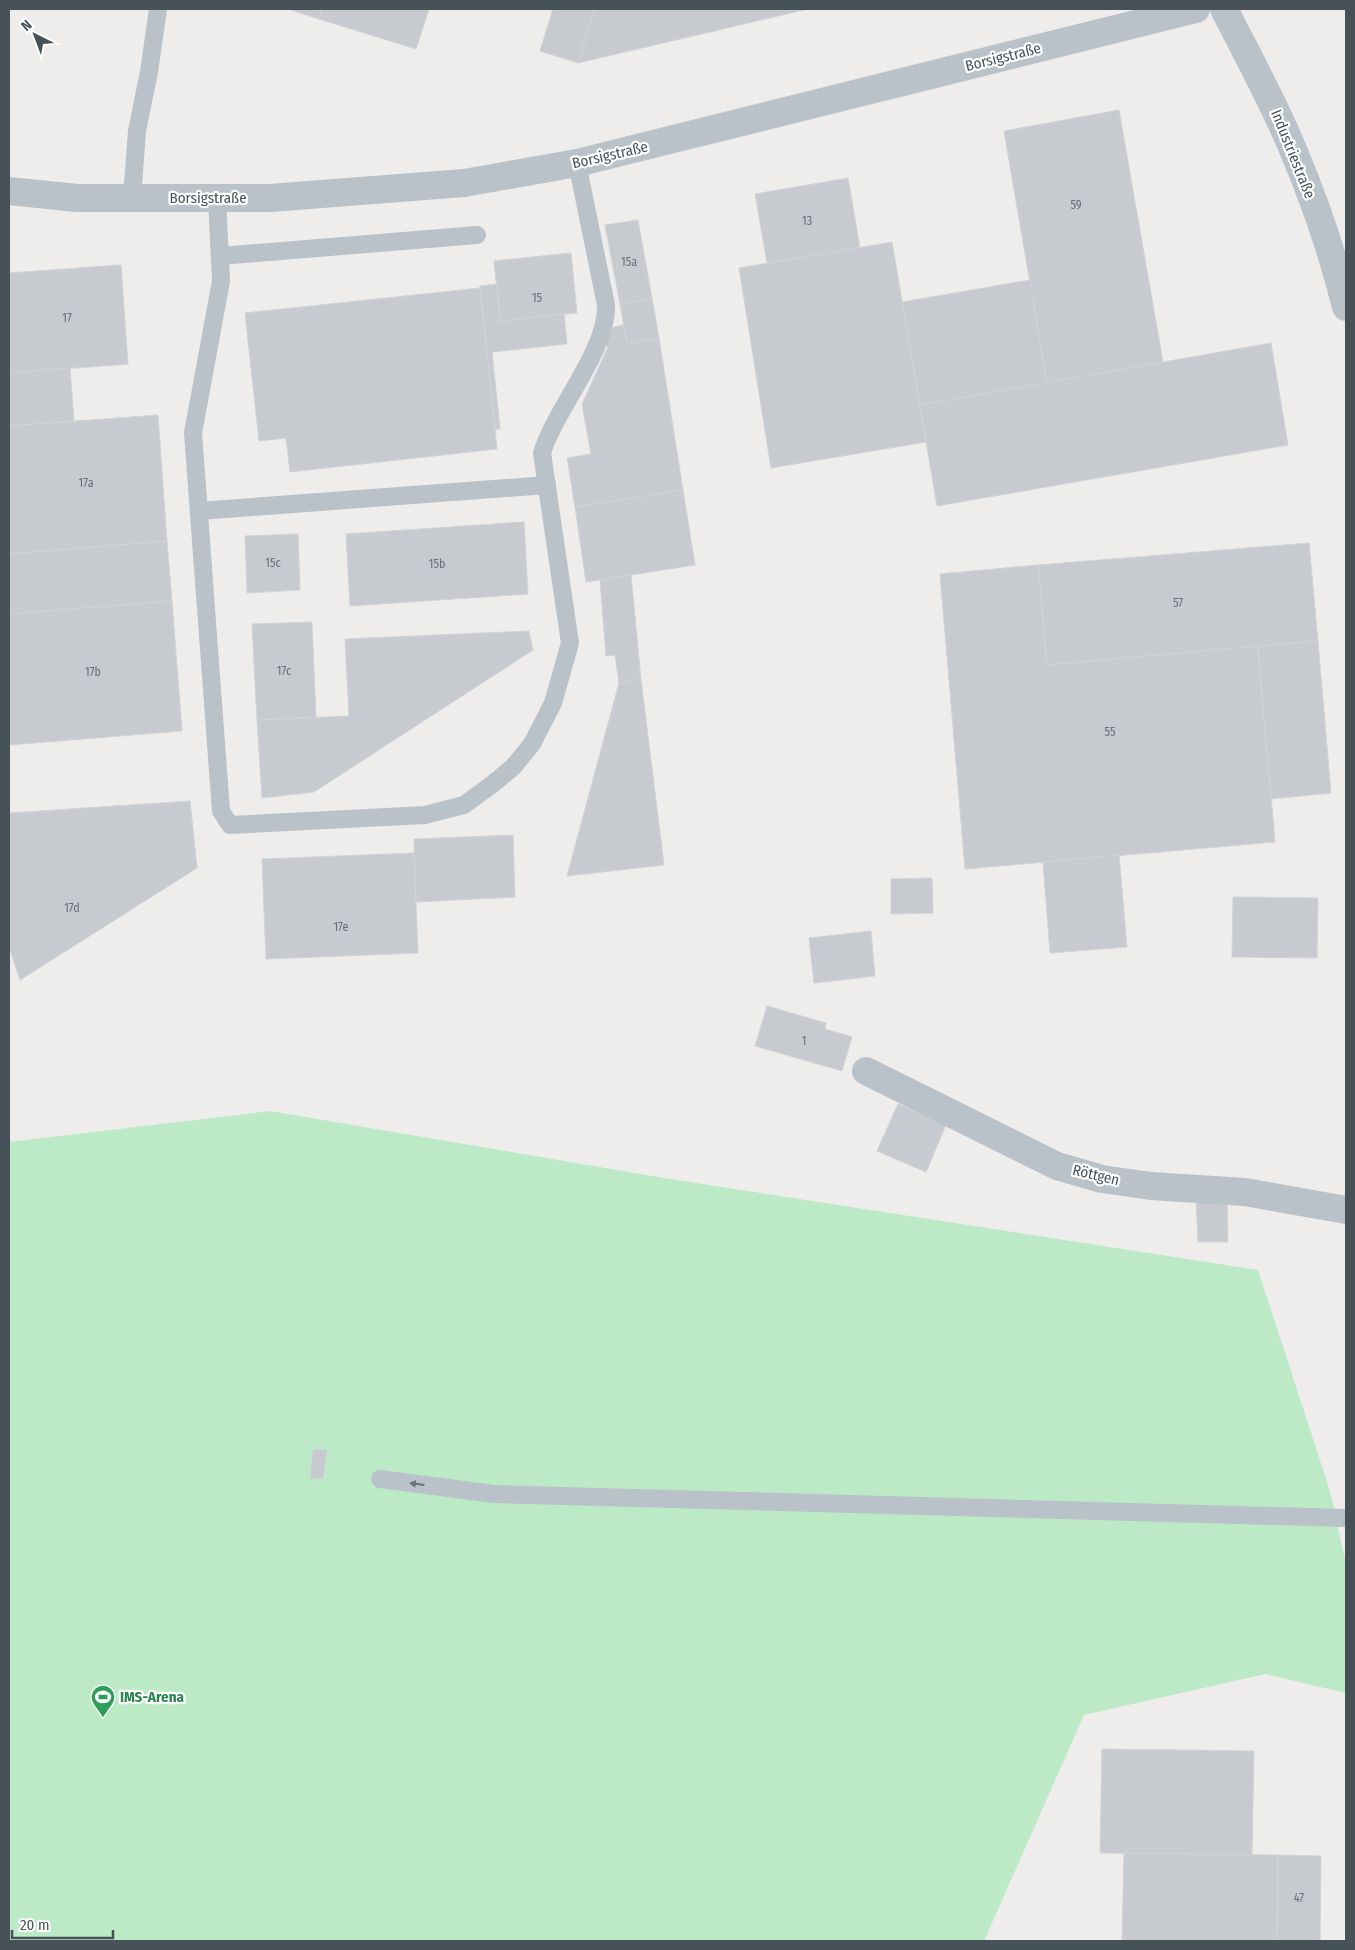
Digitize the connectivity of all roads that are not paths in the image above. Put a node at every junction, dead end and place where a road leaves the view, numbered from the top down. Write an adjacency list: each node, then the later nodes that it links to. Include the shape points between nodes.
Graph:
1 (158, 9): 6 (lane, via 137,132)
2 (1196, 9): 4 (street, Borsigstraße)
3 (1224, 9): 10 (street, Industriestraße, via 1294,152 1334,259)
4 (578, 163): 7 (street, Borsigstraße, via 464,183 270,198); 11 (lane, via 607,319 590,360 548,435 542,453)
5 (9, 191): 6 (street, Borsigstraße, via 77,198)
6 (132, 198): 7 (street, Borsigstraße)
7 (217, 198): 9 (lane)
8 (477, 236): 9 (lane)
9 (220, 256): 12 (lane, via 221,281 193,433)
10 (1346, 306)
11 (547, 485): 12 (lane); 12 (lane, via 570,643 553,703 532,744 513,767 464,805 425,815 230,825 220,811)
12 (199, 511)
13 (866, 1071): 14 (street, Röttgen, via 1057,1166 1102,1179 1151,1186 1245,1192)
14 (1346, 1210)
15 (380, 1479): 16 (lane, one-way to 15, via 494,1494)
16 (1346, 1518)

